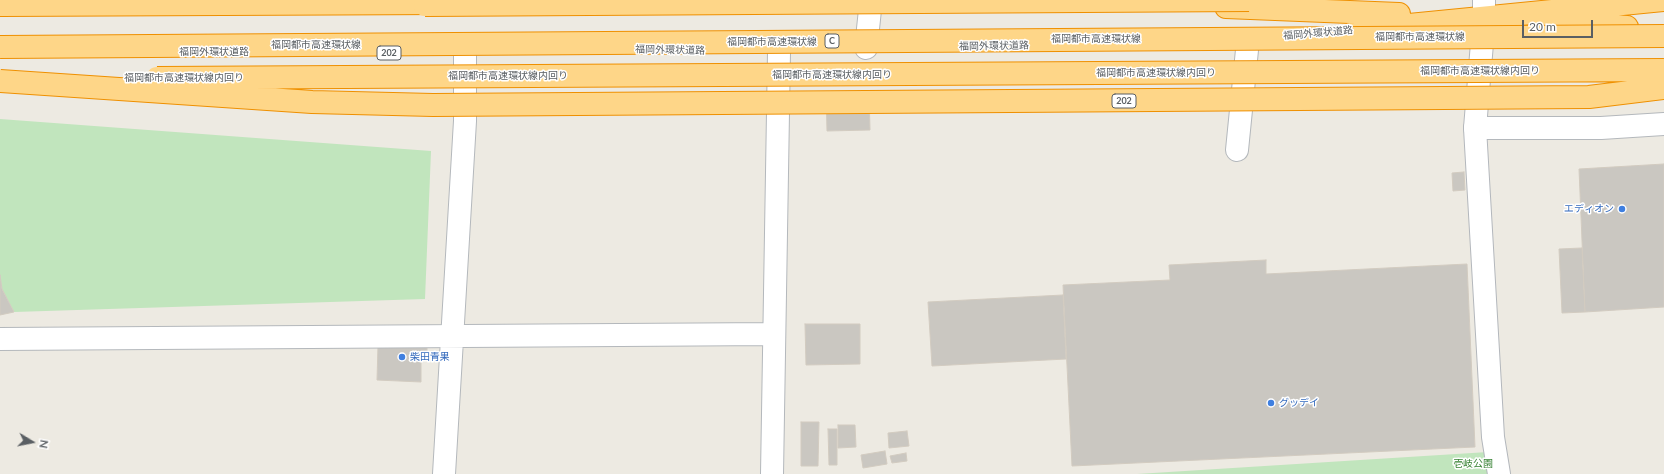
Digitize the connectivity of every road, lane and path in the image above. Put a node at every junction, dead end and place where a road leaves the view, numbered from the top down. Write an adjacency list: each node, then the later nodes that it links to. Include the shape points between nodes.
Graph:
1 (493, 0): 10 (highway, bridge)
2 (536, 0): 8 (highway)
3 (709, 0): 8 (highway)
4 (870, 0): 17 (street)
5 (1076, 0): 12 (highway, 福岡外環状道路 / 202)
6 (1249, 0): 10 (highway, bridge)
7 (1664, 0): 12 (highway, 福岡外環状道路 / 202)
8 (568, 3): 9 (highway)
9 (0, 5)
10 (425, 5): 11 (highway)
11 (0, 8)
12 (1484, 9): 13 (highway, 福岡外環状道路 / 202); 15 (highway, 福岡外環状道路 / 202); 25 (street)
13 (1664, 30)
14 (1664, 36): 16 (highway, 福岡都市高速環状線 / C, bridge)
15 (1248, 40): 17 (highway, 福岡外環状道路 / 202); 26 (street)
16 (0, 47)
17 (866, 48): 19 (highway, 福岡外環状道路 / 202)
18 (0, 52): 20 (highway, 福岡外環状道路 / 202)
19 (779, 52): 20 (highway, 福岡外環状道路 / 202, via 605,49); 27 (street)
20 (465, 53): 28 (street, via 464,122)
21 (1664, 70): 22 (highway, 福岡都市高速環状線内回り, bridge)
22 (0, 80): 23 (highway, 202, bridge, via 312,102 433,105 1589,97)
23 (1664, 88)
24 (1664, 124): 25 (street, via 1601,128)
25 (1475, 128): 32 (street, via 1492,437)
26 (1237, 150)
27 (774, 334): 28 (street); 31 (street)
28 (452, 335): 29 (street); 30 (street)
29 (0, 339)
30 (444, 474)
31 (772, 474)
32 (1499, 474)

